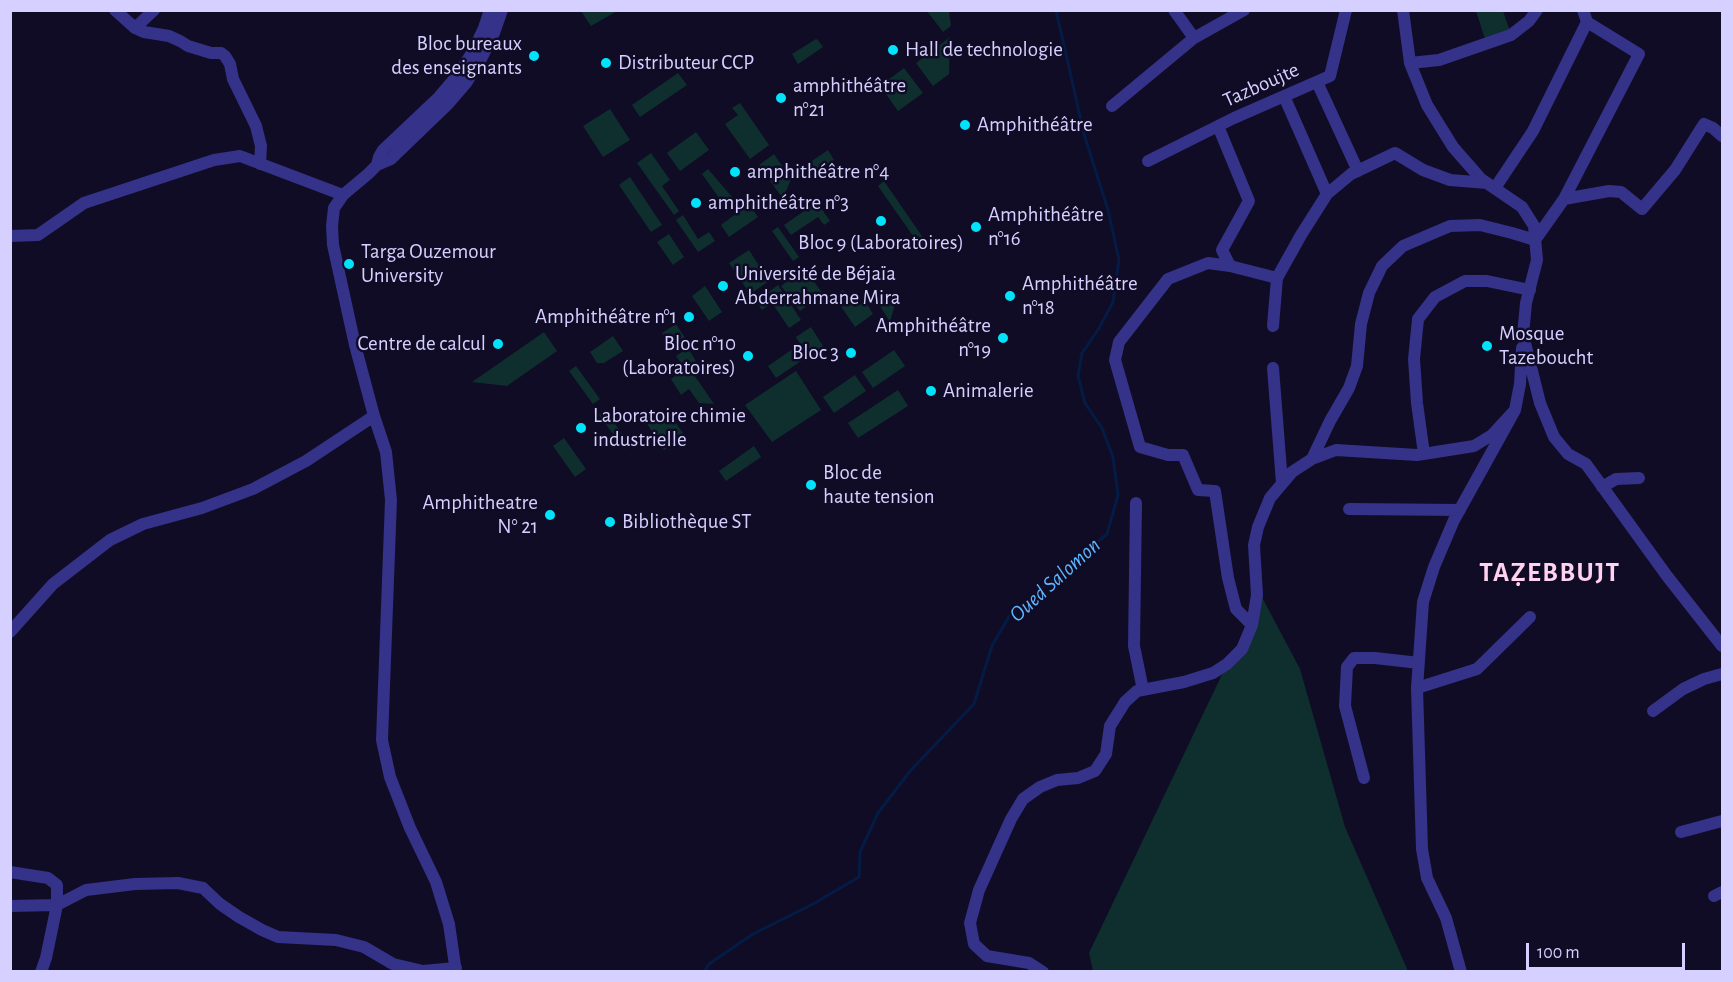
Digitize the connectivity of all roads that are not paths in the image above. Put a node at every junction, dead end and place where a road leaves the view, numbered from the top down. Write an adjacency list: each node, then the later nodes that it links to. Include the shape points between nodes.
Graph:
1 (115, 10): 11 (street)
2 (154, 10): 11 (street)
3 (490, 10): 21 (street, via 472,53 457,76 383,150)
4 (502, 10): 21 (street, via 486,51 466,83 391,159)
5 (1174, 10): 12 (street)
6 (1244, 10): 12 (street)
7 (1346, 10): 14 (street, Tazboujte, via 1330,76)
8 (1403, 10): 13 (street)
9 (1537, 10): 13 (street, via 1511,35 1439,60)
10 (1585, 16): 23 (street, via 1533,131); 26 (street, via 1639,54)
11 (135, 28): 20 (street, via 225,56 256,126)
12 (1194, 38): 16 (street)
13 (1410, 63): 23 (street, via 1427,105 1453,147)
14 (1317, 81): 15 (street, Tazboujte); 22 (street)
15 (1284, 96): 17 (street, Tazboujte); 24 (street)
16 (1112, 106)
17 (1218, 126): 19 (street, Tazboujte); 29 (street, via 1249,201)
18 (1722, 136): 26 (street, via 1704,124 1675,170 1642,209 1621,192)
19 (1148, 161)
20 (260, 164): 25 (street); 27 (street, via 240,156 214,160 84,203 38,235)
21 (377, 165): 25 (street)
22 (1358, 171): 23 (street, via 1395,153 1450,180); 24 (street)
23 (1491, 186): 28 (street, via 1522,207 1534,226)
24 (1327, 194): 32 (street)
25 (343, 195): 38 (street, via 334,208 333,244)
26 (1564, 199): 28 (street)
27 (10, 236)
28 (1535, 240): 33 (street, via 1537,260); 40 (street, via 1480,225 1450,226 1403,246 1382,266 1369,293 1361,324 1357,366)
29 (1222, 250): 30 (street); 31 (street)
30 (1208, 264): 31 (street); 48 (street, via 1168,279 1119,342 1115,360 1140,447 1184,455 1198,490 1215,491 1236,609)
31 (1230, 266): 32 (street)
32 (1277, 278): 34 (street)
33 (1530, 290): 35 (street); 39 (street, via 1487,281 1465,281 1435,297 1418,319 1413,359)
34 (1273, 326)
35 (1523, 335): 37 (street); 43 (street, via 1540,403 1554,437 1568,454 1586,464)
36 (1273, 368): 42 (street)
37 (1515, 410): 39 (street, via 1492,435 1474,446); 46 (street)
38 (374, 416): 49 (street, via 306,461 253,489 143,524 110,540 53,584); 63 (street, via 386,453 391,500 382,740 390,777 436,882 449,924)
39 (1424, 454): 40 (street, via 1336,450)
40 (1312, 459): 42 (street)
41 (1639, 478): 43 (street, via 1616,478)
42 (1282, 483): 48 (street, via 1270,498 1254,545 1257,595)
43 (1602, 487): 50 (street)
44 (1136, 503): 54 (street, via 1134,646)
45 (1348, 509): 46 (street)
46 (1460, 510): 51 (street, via 1423,602)
47 (1530, 617): 53 (street, via 1476,669)
48 (1252, 625): 54 (street, via 1242,650 1214,673)
49 (10, 632)
50 (1722, 646)
51 (1419, 663): 53 (street); 56 (street, via 1354,658 1347,667 1345,706)
52 (1722, 675): 55 (street, via 1683,689)
53 (1417, 688): 66 (street, via 1422,849 1427,878 1446,918)
54 (1143, 690): 62 (street, via 1125,702 1110,726 1106,754 1095,771 1040,787 1023,798 1011,819 979,890 970,923 974,944)
55 (1653, 711)
56 (1364, 778)
57 (1722, 821): 58 (street)
58 (1682, 832)
59 (10, 872): 60 (street, via 48,878 57,885)
60 (57, 905): 61 (street); 63 (street, via 86,890 178,883 203,888 239,917 278,937 336,940 364,947 393,964 423,971); 64 (street)
61 (10, 906)
62 (1004, 965): 65 (street, via 1029,963)
63 (456, 970)
64 (41, 972)
65 (1043, 972)
66 (1461, 972)

